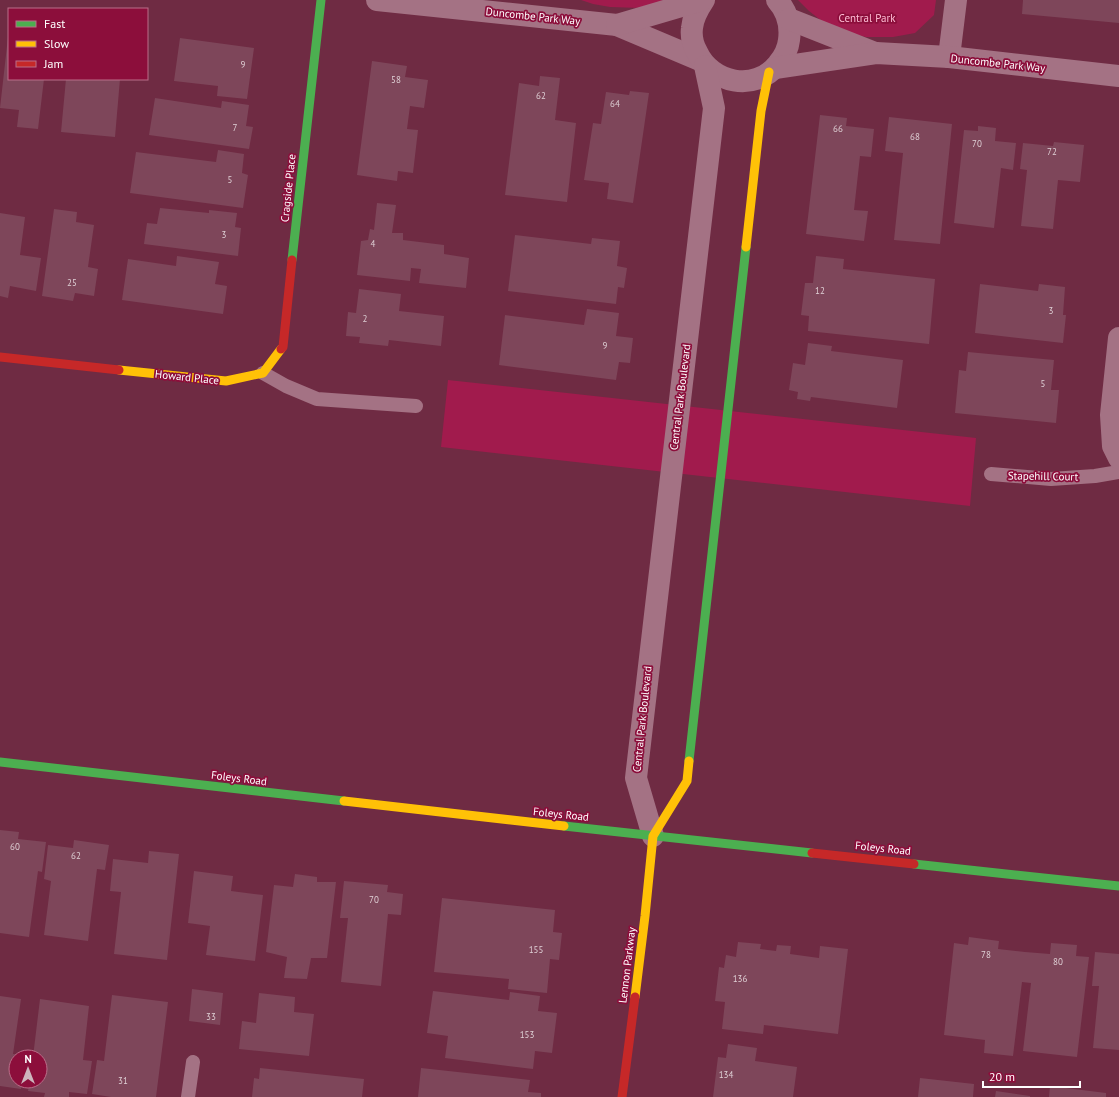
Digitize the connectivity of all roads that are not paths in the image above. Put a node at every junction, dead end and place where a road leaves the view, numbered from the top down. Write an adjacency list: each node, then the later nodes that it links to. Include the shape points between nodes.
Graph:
1 (321, 0): 16 (street, Cragside Place, via 282,347)
2 (377, 0): 6 (street, Duncombe Park Way)
3 (703, 0): 8 (street, Duncombe Park Way); 11 (street, Central Park Boulevard, via 696,12 692,28 693,45)
4 (778, 0): 7 (street)
5 (956, 0): 10 (street)
6 (539, 8): 8 (street, Duncombe Park Way)
7 (789, 19): 9 (street, Duncombe Park Way); 12 (street, via 789,45 783,58)
8 (617, 25): 11 (street, Duncombe Park Way)
9 (876, 53): 10 (street, Duncombe Park Way); 12 (street, Duncombe Park Way)
10 (949, 58): 13 (street, Duncombe Park Way)
11 (703, 63): 12 (street, Duncombe Park Way, via 716,75 729,80 756,79); 22 (street, Central Park Boulevard, via 714,108 636,778)
12 (772, 70): 22 (street, via 761,111 687,781)
13 (1119, 76)
14 (1119, 338): 18 (street, via 1111,415 1113,446)
15 (0, 357): 16 (street, Howard Place, via 226,381)
16 (263, 372): 17 (lane, via 286,386 317,399)
17 (416, 406)
18 (1119, 458)
19 (1119, 472): 20 (lane, Stapehill Court, via 1052,479)
20 (991, 474)
21 (0, 762): 22 (street, Foleys Road)
22 (653, 836): 23 (street, Foleys Road); 26 (street, Lennon Parkway)
23 (1119, 886)
24 (193, 1062): 25 (lane)
25 (188, 1097)
26 (622, 1097)

